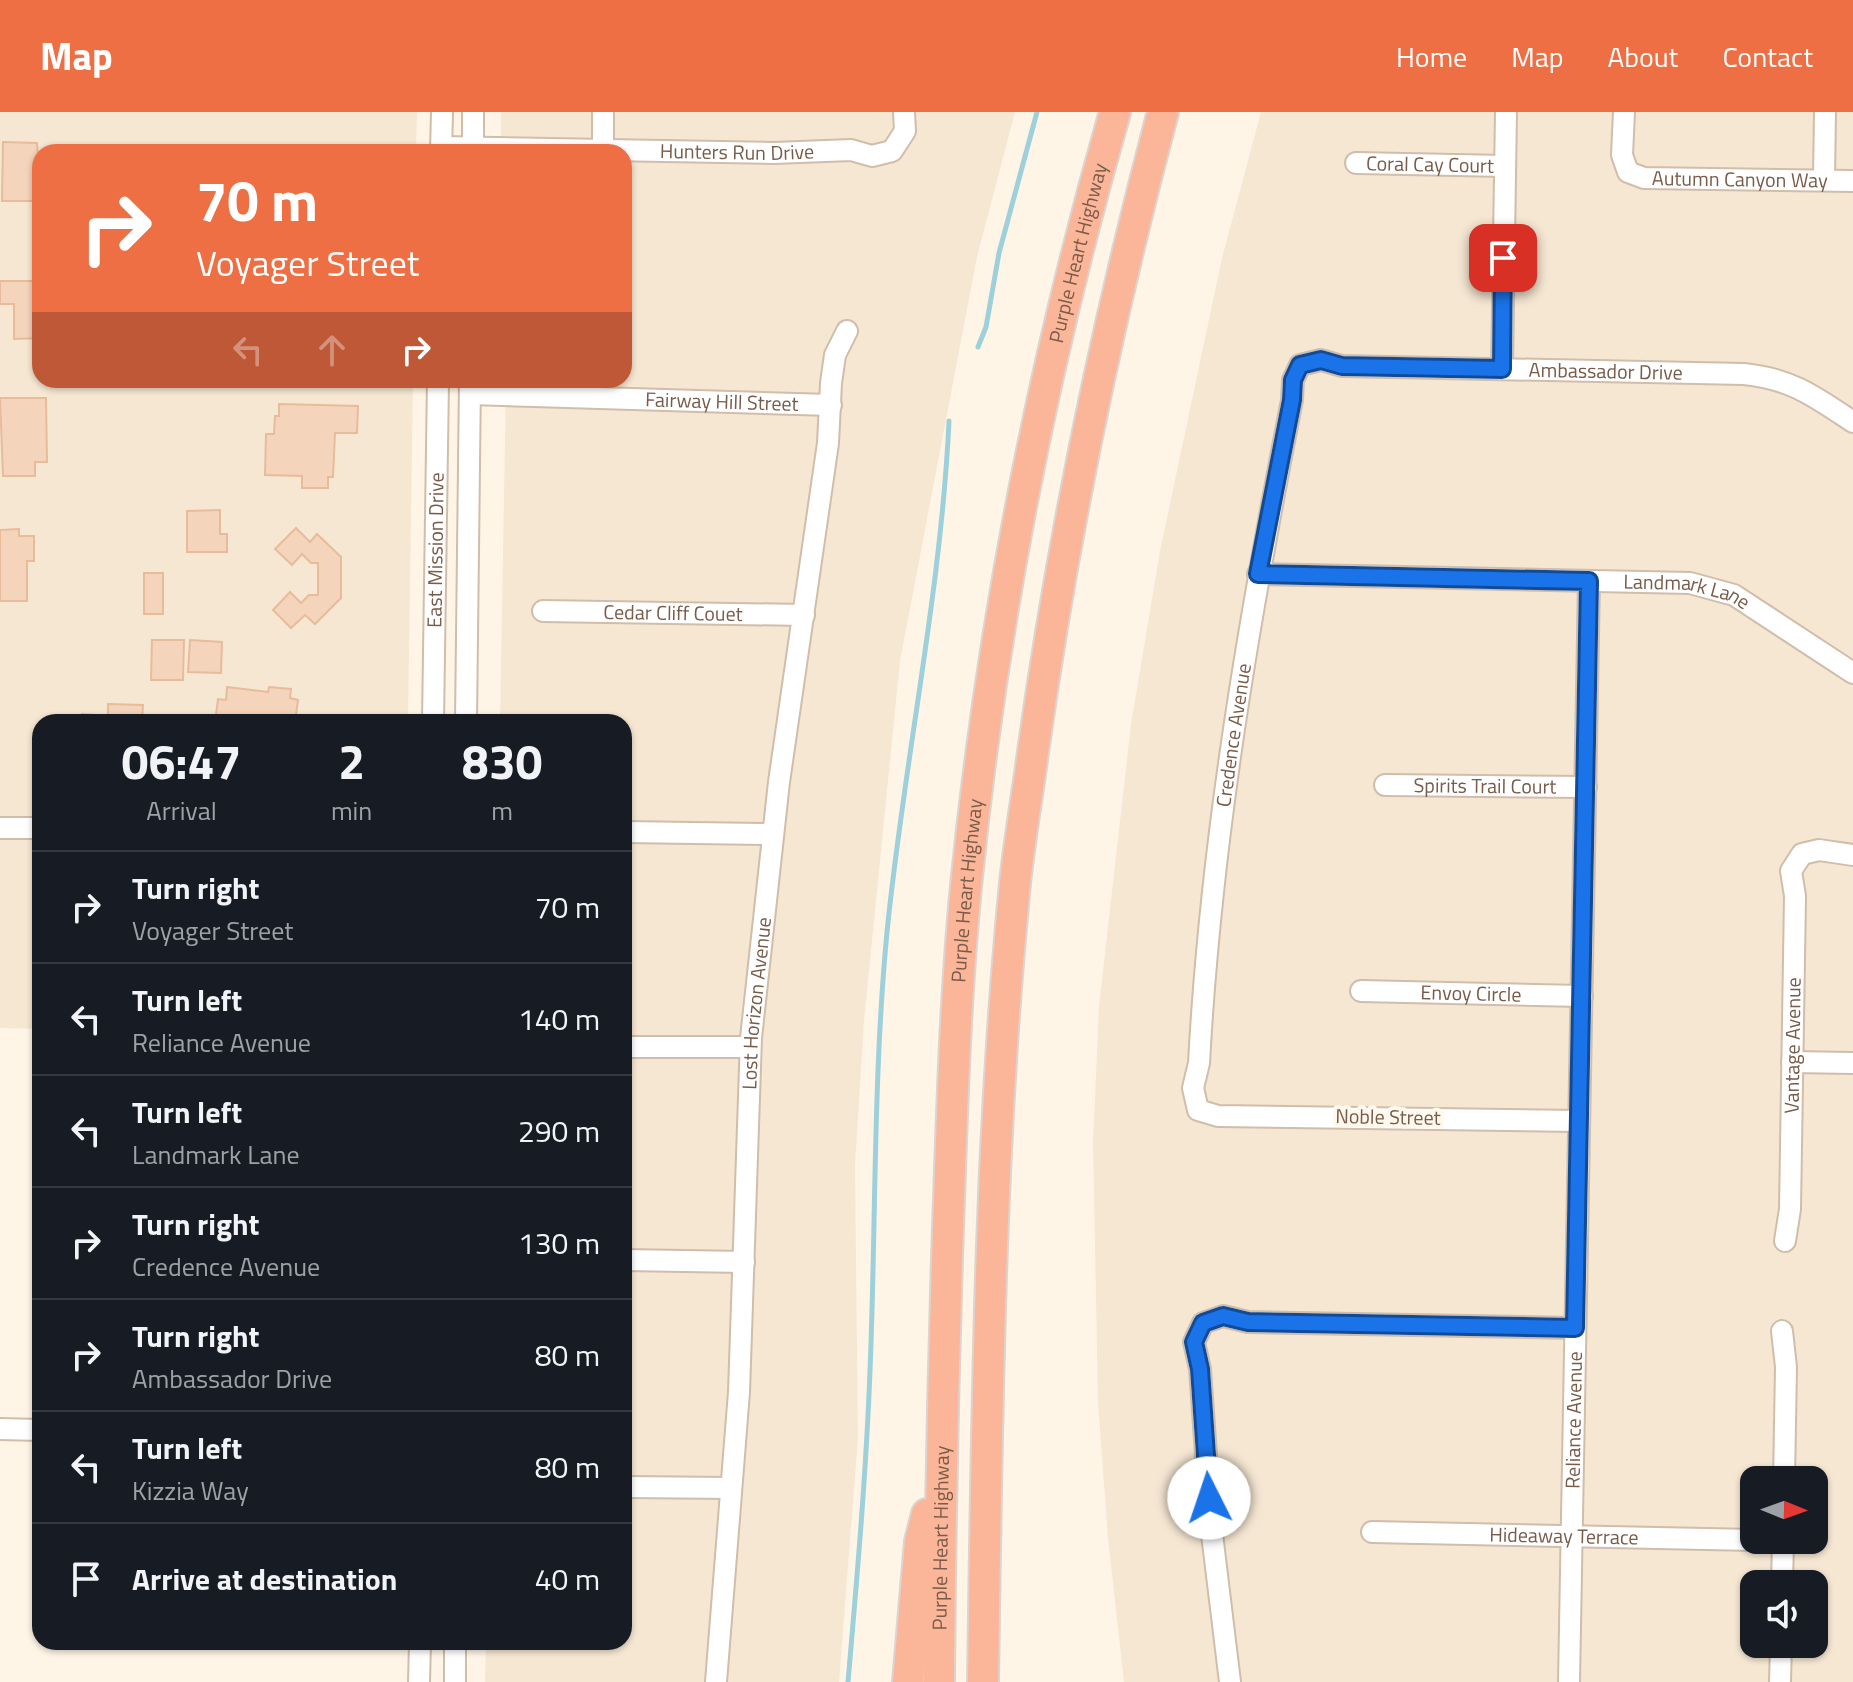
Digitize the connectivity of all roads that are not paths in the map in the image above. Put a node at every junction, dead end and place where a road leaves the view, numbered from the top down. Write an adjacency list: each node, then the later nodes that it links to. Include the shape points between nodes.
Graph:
1 (442, 112): 10 (street)
2 (473, 112): 11 (street)
3 (603, 112): 12 (street)
4 (904, 112): 13 (street, Hunters Run Drive, via 905,131 892,151 872,156 851,150)
5 (1115, 112): 56 (highway, Purple Heart Highway, via 1084,220 1031,452 995,662 968,870 953,1060)
6 (1163, 112): 53 (highway, via 1080,462 1014,889)
7 (1506, 112): 15 (street)
8 (1624, 112): 16 (street, Autumn Canyon Way, via 1622,155 1628,172 1644,178)
9 (1825, 112): 16 (street)
10 (441, 144)
11 (473, 144)
12 (603, 144)
13 (632, 151)
14 (1356, 163): 15 (street, Coral Cay Court)
15 (1505, 166): 20 (street)
16 (1824, 180): 17 (street, Autumn Canyon Way)
17 (1853, 181)
18 (847, 331): 24 (street, Lost Horizon Avenue, via 835,355)
19 (1300, 365): 20 (street, Ambassador Drive, via 1321,360 1342,366); 26 (street, Credence Avenue)
20 (1502, 369): 25 (street, Ambassador Drive, via 1770,377 1794,385)
21 (438, 388): 31 (street, East Mission Drive)
22 (470, 388): 32 (street, East Mission Drive)
23 (490, 388): 24 (street, Fairway Hill Street)
24 (831, 405): 29 (street, Lost Horizon Avenue)
25 (1853, 422)
26 (1258, 574): 27 (street, Landmark Lane); 46 (street, Credence Avenue, via 1215,866 1193,1088)
27 (1589, 581): 30 (street, Landmark Lane, via 1715,588 1734,595); 34 (street, Reliance Avenue)
28 (543, 611): 29 (street, Cedar Cliff Couet)
29 (804, 615): 38 (street, Lost Horizon Avenue)
30 (1853, 673)
31 (433, 714)
32 (466, 714)
33 (1385, 785): 34 (street, Spirits Trail Court)
34 (1586, 787): 41 (street, Reliance Avenue)
35 (0, 828): 36 (street)
36 (32, 828)
37 (632, 832): 38 (street)
38 (773, 834): 43 (street, Lost Horizon Avenue)
39 (1853, 855): 44 (street, Vantage Avenue, via 1819,850 1802,854 1791,871)
40 (1361, 991): 41 (street, Envoy Circle)
41 (1582, 996): 47 (street, Reliance Avenue)
42 (632, 1047): 43 (street)
43 (750, 1047): 50 (street, Lost Horizon Avenue)
44 (1792, 1062): 45 (street); 48 (street, Vantage Avenue)
45 (1853, 1063)
46 (1198, 1110): 47 (street, Noble Street, via 1218,1116)
47 (1579, 1121): 51 (street, Reliance Avenue)
48 (1785, 1241)
49 (632, 1260): 50 (street)
50 (744, 1262): 59 (street, Lost Horizon Avenue)
51 (1575, 1328): 61 (street, Reliance Avenue); 73 (street, via 1248,1322 1223,1316 1203,1323 1194,1342)
52 (1782, 1331): 57 (street)
53 (987, 1378): 71 (highway); 72 (highway)
54 (0, 1429): 55 (street)
55 (32, 1430)
56 (941, 1462): 69 (highway, via 920,1542); 70 (highway, Purple Heart Highway)
57 (1784, 1466)
58 (632, 1487): 59 (street)
59 (731, 1488): 68 (street, Lost Horizon Avenue)
60 (1372, 1532): 61 (street, Hideaway Terrace)
61 (1571, 1536): 62 (street, Hideaway Terrace); 74 (street, Reliance Avenue)
62 (1740, 1540)
63 (420, 1650): 66 (street)
64 (455, 1650): 67 (street)
65 (1781, 1658): 75 (street)
66 (419, 1682)
67 (455, 1682)
68 (716, 1682)
69 (908, 1682)
70 (939, 1682)
71 (983, 1682)
72 (1002, 1682)
73 (1230, 1682)
74 (1569, 1682)
75 (1780, 1682)

